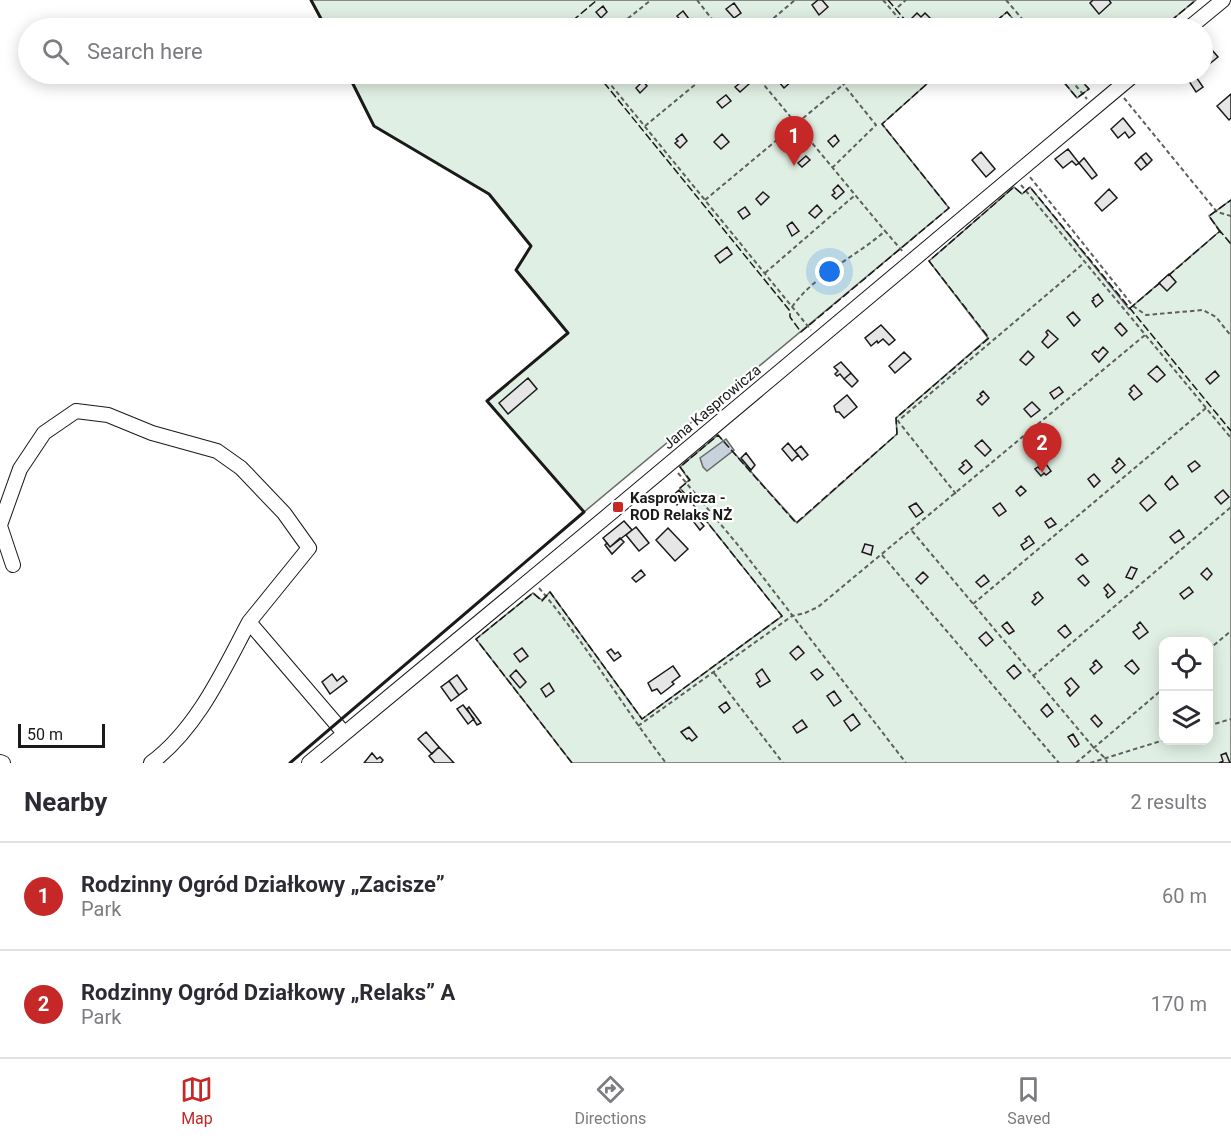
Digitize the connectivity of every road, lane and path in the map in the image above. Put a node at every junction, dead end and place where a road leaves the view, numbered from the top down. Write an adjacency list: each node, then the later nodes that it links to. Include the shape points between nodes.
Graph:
1 (651, 0): 9 (path)
2 (697, 0): 10 (path)
3 (795, 0): 11 (path)
4 (883, 0): 12 (path)
5 (906, 0): 8 (path)
6 (1006, 0): 13 (path)
7 (1222, 0): 14 (street)
8 (898, 7)
9 (628, 18)
10 (711, 18)
11 (774, 18)
12 (898, 18)
13 (1021, 18)
14 (1201, 18)
15 (610, 84): 24 (path)
16 (696, 84): 24 (path)
17 (763, 84): 23 (path)
18 (843, 84): 23 (path); 25 (path, via 876,125)
19 (1074, 84): 22 (path)
20 (1123, 84): 21 (street, Jana Kasprowicza)
21 (1117, 89): 26 (street, Jana Kasprowicza); 30 (path, via 1216,212)
22 (1083, 94)
23 (796, 124): 25 (path); 29 (path)
24 (645, 126): 29 (path)
25 (832, 168): 28 (path)
26 (1023, 168): 38 (path, via 1132,306 1146,315 1203,310 1216,317); 60 (street, Jana Kasprowicza)
27 (1025, 190): 33 (path)
28 (854, 196): 31 (path); 34 (path)
29 (705, 200): 34 (path)
30 (1231, 216)
31 (885, 231): 32 (path); 35 (path, via 802,292)
32 (900, 248)
33 (1084, 263): 37 (path); 42 (path, via 898,421)
34 (765, 273): 35 (path)
35 (792, 307): 36 (path)
36 (807, 326)
37 (1145, 335): 39 (path); 42 (path)
38 (1231, 336)
39 (1206, 408): 40 (path); 49 (path)
40 (1231, 438)
41 (686, 483): 50 (path)
42 (956, 494): 45 (path)
43 (1231, 507): 55 (path)
44 (0, 525): 47 (street); 51 (street, via 20,469 44,434 76,411 108,415 152,433 217,451 241,468 284,513 309,548)
45 (912, 531): 46 (path); 49 (path)
46 (882, 554): 50 (path, via 818,607); 69 (path)
47 (13, 566)
48 (546, 596): 59 (path)
49 (972, 604): 55 (path)
50 (792, 616): 54 (path); 68 (path)
51 (249, 622): 60 (street); 64 (street, via 216,685 184,730)
52 (1231, 631): 53 (path)
53 (1213, 647)
54 (714, 673): 59 (path); 67 (path)
55 (1033, 676): 62 (path)
56 (1160, 691): 62 (path)
57 (1231, 719): 58 (path)
58 (1213, 725)
59 (638, 726): 66 (path)
60 (344, 733): 65 (street, Jana Kasprowicza)
61 (1159, 742): 63 (path)
62 (1094, 748): 63 (path); 70 (path)
63 (1106, 759): 71 (path); 72 (path)
64 (151, 763)
65 (309, 763)
66 (666, 763)
67 (783, 763)
68 (906, 763)
69 (1059, 763)
70 (1076, 763)
71 (1090, 763)
72 (1107, 763)

